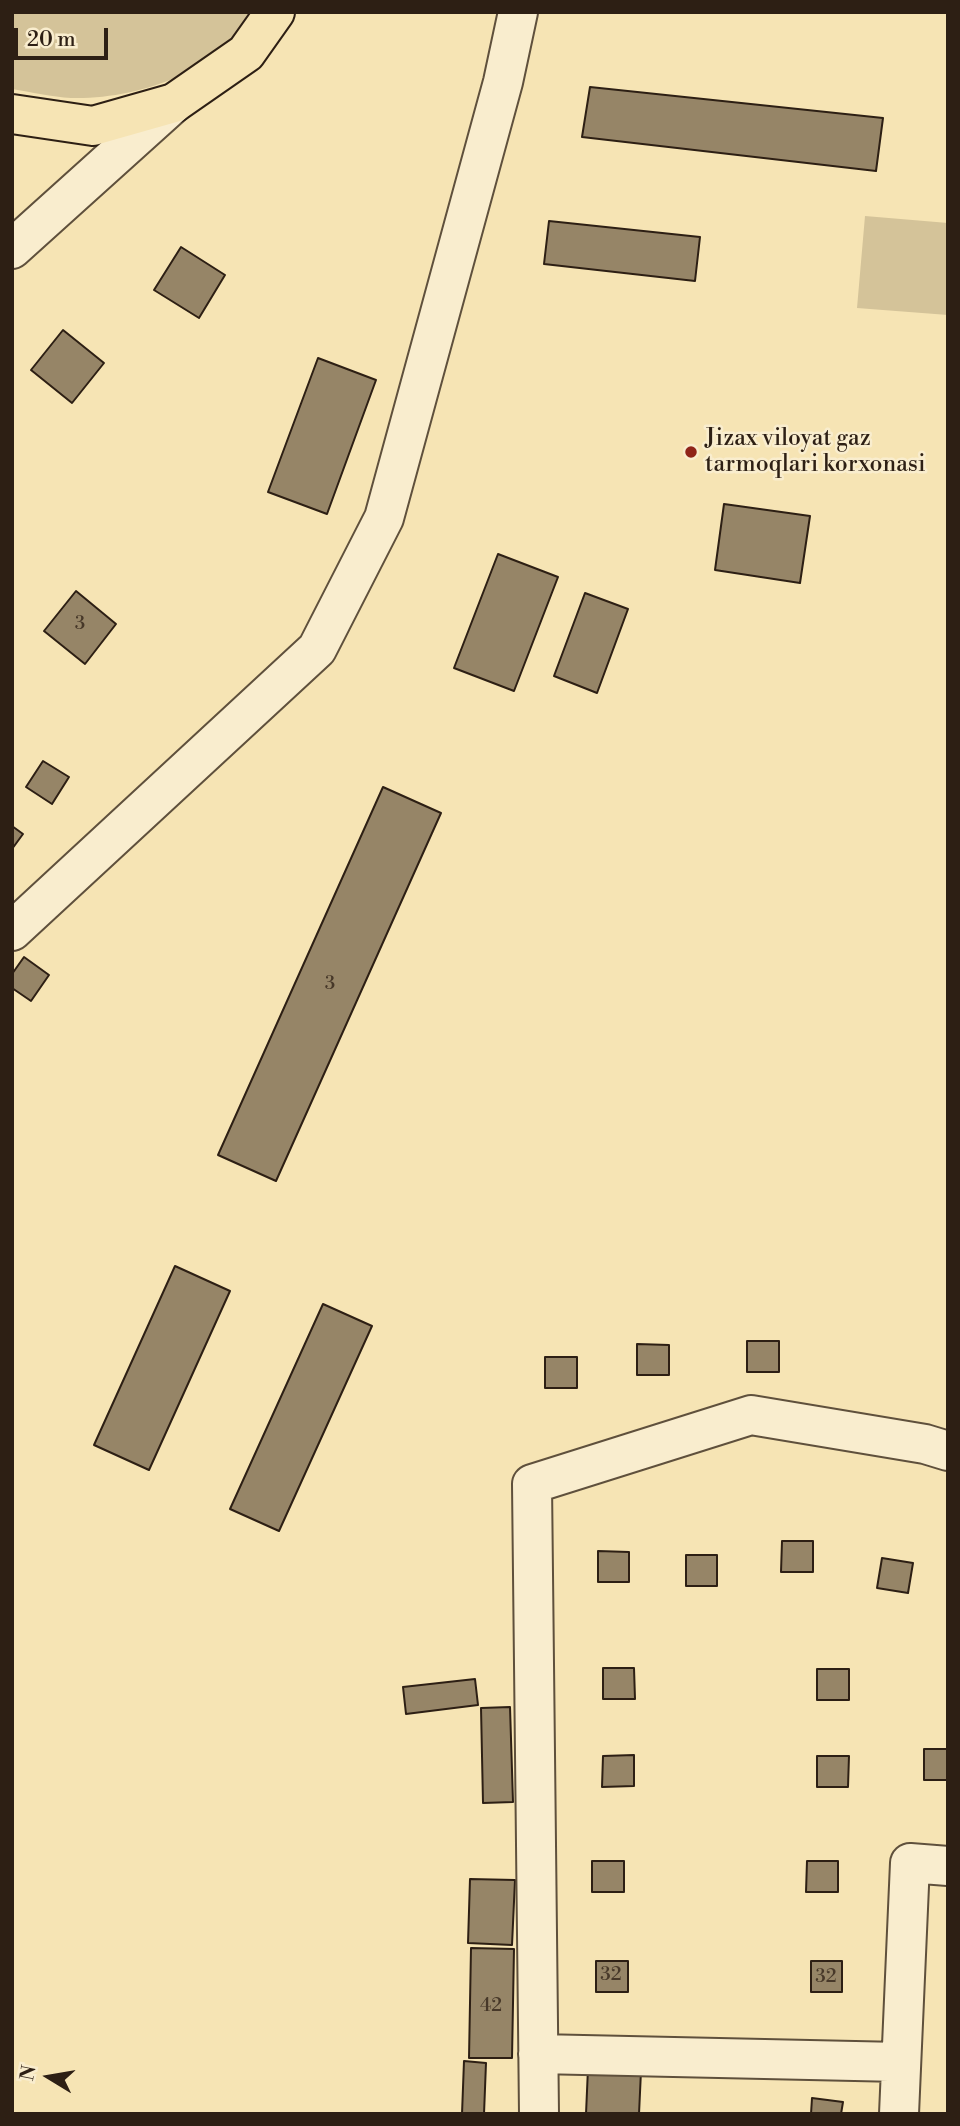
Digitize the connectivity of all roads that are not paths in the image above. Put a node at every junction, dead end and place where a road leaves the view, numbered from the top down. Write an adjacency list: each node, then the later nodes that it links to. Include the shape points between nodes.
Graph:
1 (275, 12): 3 (main road, via 246,53)
2 (518, 12): 6 (street, via 384,518 317,649)
3 (174, 103): 4 (main road, via 93,126); 5 (street)
4 (12, 114)
5 (12, 249)
6 (12, 931)
7 (948, 1451): 9 (street, via 751,1415 532,1484)
8 (948, 1866): 10 (street, via 910,1863)
9 (538, 2054): 10 (street); 11 (street)
10 (900, 2062): 12 (street)
11 (539, 2114)
12 (899, 2114)

